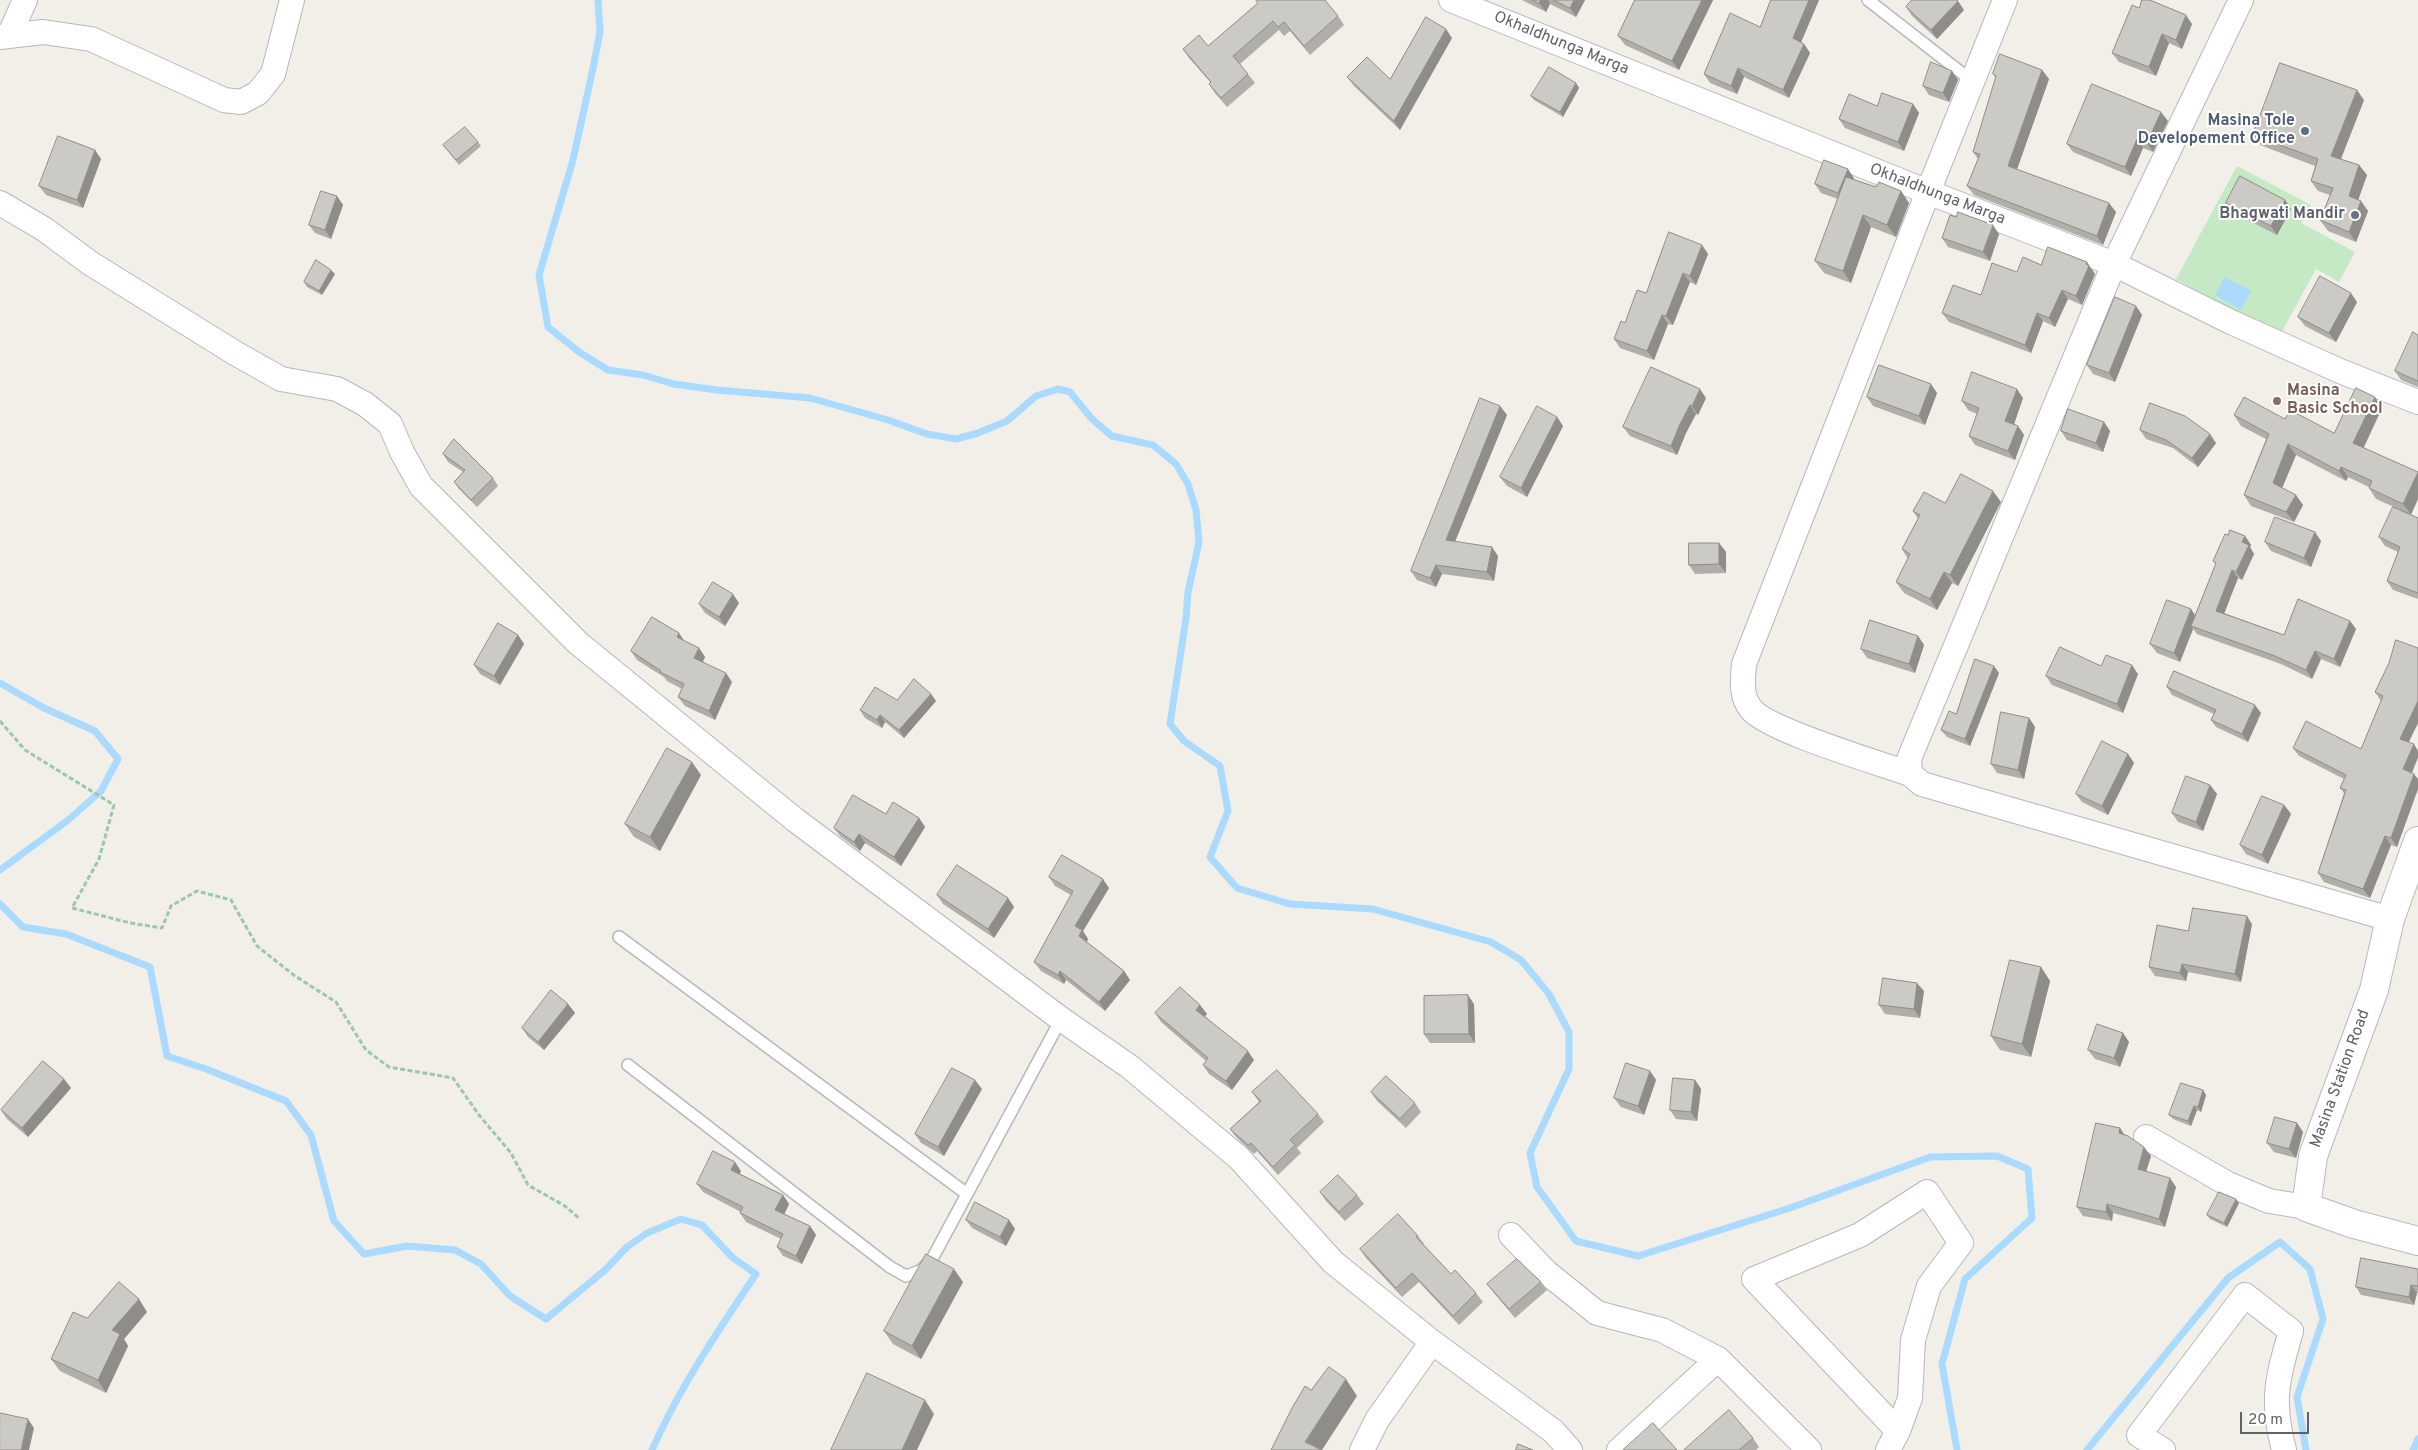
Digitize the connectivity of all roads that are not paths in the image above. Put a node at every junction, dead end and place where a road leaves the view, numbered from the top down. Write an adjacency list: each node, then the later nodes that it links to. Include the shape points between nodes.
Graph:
1 (25, 0): 7 (street)
2 (292, 0): 7 (street, via 273,74 258,93 241,102 224,100 91,39 44,32)
3 (1451, 0): 9 (street, Okhaldhunga Marga)
4 (1868, 0): 8 (lane)
5 (2006, 0): 8 (street)
6 (2241, 0): 11 (street)
7 (4, 36)
8 (1972, 81): 9 (street)
9 (1928, 192): 11 (street, Okhaldhunga Marga); 13 (street, via 1756,631 1744,664 1743,692 1751,709 1772,725)
10 (0, 203): 17 (street, via 44,229 97,268 281,379 337,389 365,404 390,424 421,486 578,643 794,818)
11 (2114, 264): 12 (street, Okhaldhunga Marga, via 2240,326); 13 (street, via 1909,759)
12 (2418, 402)
13 (1910, 774): 15 (street, via 1922,784)
14 (2418, 841): 15 (street, Masina Station Road)
15 (2390, 919): 21 (street, Masina Station Road, via 2374,990 2313,1156)
16 (619, 937): 20 (lane)
17 (1061, 1019): 20 (lane); 24 (street, via 1130,1067 1239,1158 1333,1262)
18 (628, 1065): 20 (lane, via 890,1267 906,1276 920,1271 931,1261)
19 (2146, 1137): 21 (street, via 2228,1184 2269,1201)
20 (967, 1194)
21 (2306, 1207): 23 (street)
22 (1511, 1236): 25 (street, via 1546,1272 1597,1313 1662,1330)
23 (2418, 1241)
24 (1432, 1342): 27 (street, via 1377,1420); 28 (street, via 1553,1431)
25 (1718, 1359): 29 (street); 30 (street)
26 (1893, 1440): 26 (street, via 1754,1279 1860,1235 1927,1192 1961,1243 1929,1286 1913,1340 1910,1398)
27 (1362, 1450)
28 (1570, 1450)
29 (1619, 1450)
30 (1809, 1450)
31 (2163, 1450): 32 (street, via 2139,1435 2245,1295 2291,1332 2277,1378 2276,1421)
32 (2284, 1450)

